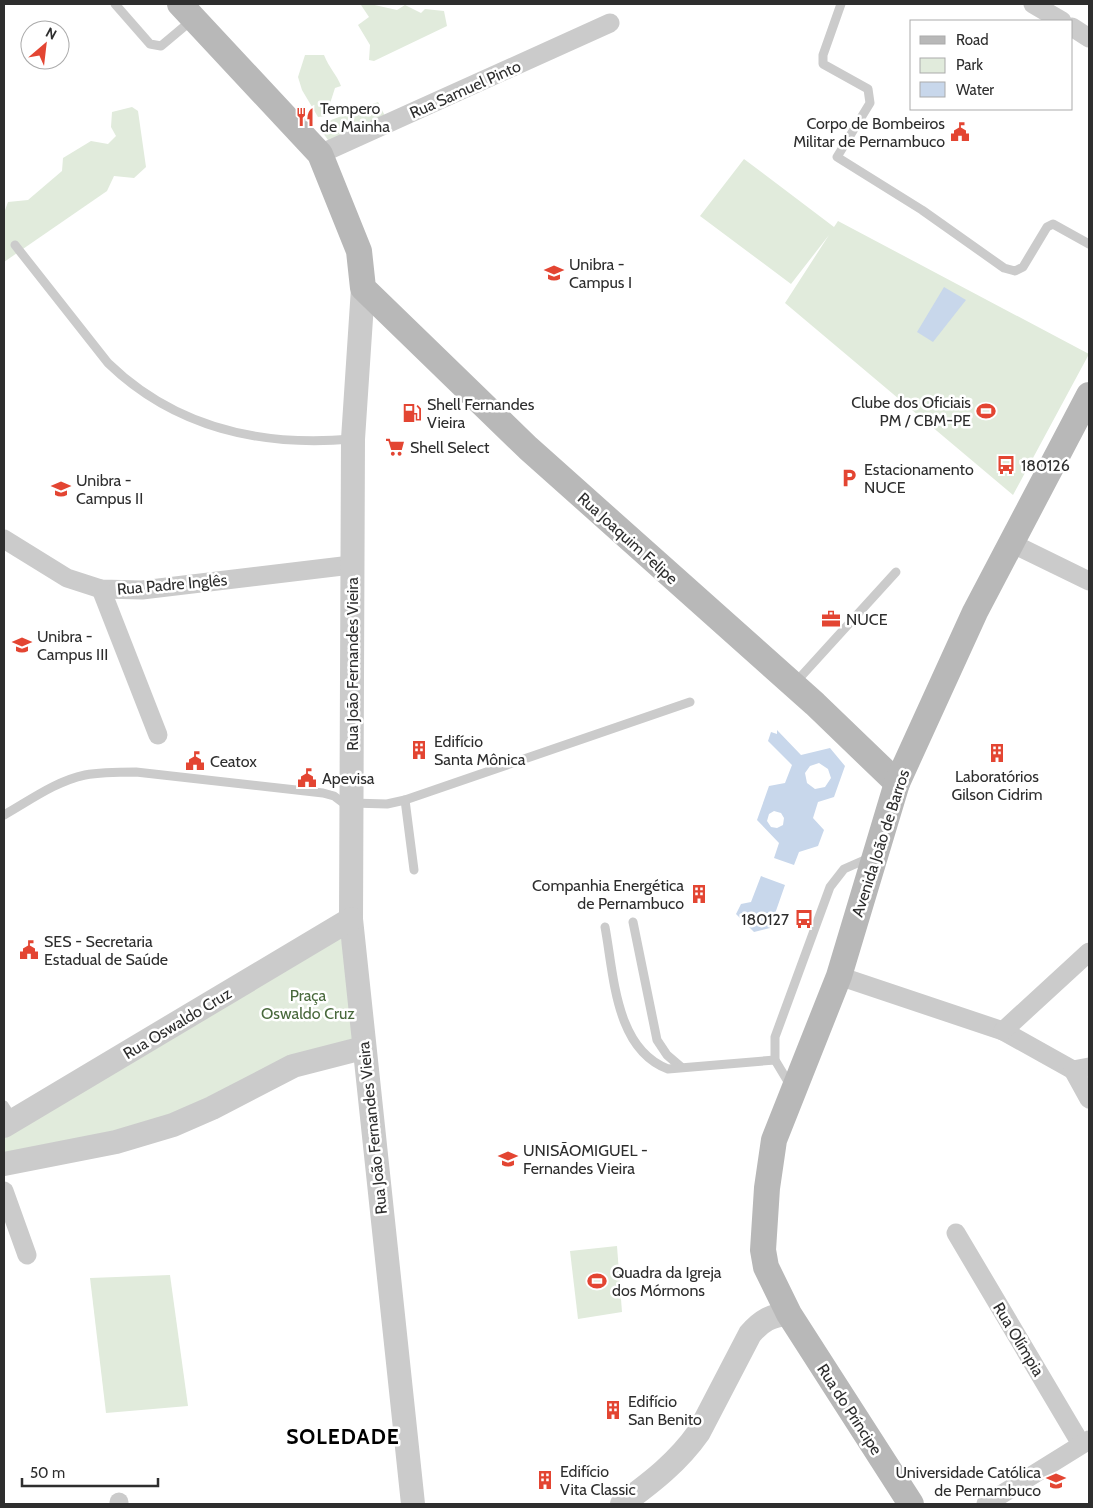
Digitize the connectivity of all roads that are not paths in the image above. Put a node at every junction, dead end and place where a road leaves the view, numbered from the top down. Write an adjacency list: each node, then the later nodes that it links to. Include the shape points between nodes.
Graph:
1 (115, 4): 4 (lane, via 150,44 157,46 161,46)
2 (841, 4): 10 (lane, via 823,55 823,64 868,89 870,103 837,157 922,210 1004,268 1015,271 1023,266 1047,227 1053,224)
3 (1033, 4): 5 (street)
4 (187, 11): 9 (main road, Rua João Fernandes Vieira)
5 (1060, 20)
6 (610, 24): 9 (street, Rua Samuel Pinto)
7 (1073, 28): 8 (street)
8 (1089, 38)
9 (320, 154): 12 (main road, Rua João Fernandes Vieira, via 359,252)
10 (1089, 244)
11 (15, 245): 14 (lane, via 108,363 164,405 193,420 265,439)
12 (363, 288): 14 (street, Rua João Fernandes Vieira); 21 (main road, Rua Joaquim Felipe, via 528,448)
13 (1089, 395): 16 (main road, Avenida João de Barros)
14 (353, 438): 17 (street, Rua João Fernandes Vieira)
15 (4, 539): 20 (street, Rua Padre Inglês, via 67,578)
16 (1011, 543): 19 (street); 24 (main road, Avenida João de Barros, via 975,612)
17 (351, 565): 20 (street, Rua Padre Inglês, via 142,590); 26 (street, Rua João Fernandes Vieira)
18 (896, 572): 21 (lane)
19 (1089, 581)
20 (101, 589): 23 (street)
21 (793, 685): 24 (main road, Rua Joaquim Felipe)
22 (690, 702): 25 (lane)
23 (158, 736)
24 (897, 783): 28 (main road, Avenida João de Barros)
25 (405, 800): 26 (lane, via 387,804); 29 (lane)
26 (352, 804): 27 (lane, via 324,793 111,772 83,776 57,785); 30 (street, Rua João Fernandes Vieira)
27 (4, 815)
28 (874, 856): 34 (main road, Avenida João de Barros); 37 (lane, via 844,869 830,888 775,1037)
29 (414, 870)
30 (350, 919): 36 (street, Rua João Fernandes Vieira); 42 (street, Rua Oswaldo Cruz)
31 (633, 922): 38 (lane, via 657,1040)
32 (605, 927): 38 (lane, via 621,1012 629,1033 656,1064 668,1069)
33 (1089, 952): 35 (street)
34 (839, 976): 35 (street); 40 (main road, Avenida João de Barros)
35 (1003, 1031): 39 (street)
36 (363, 1048): 43 (street, via 294,1066 173,1125 116,1142); 49 (street, Rua João Fernandes Vieira)
37 (775, 1060): 38 (lane); 40 (lane)
38 (681, 1067)
39 (1081, 1069): 41 (street)
40 (793, 1089): 47 (main road, Avenida João de Barros, via 774,1140 763,1250 766,1267)
41 (1089, 1099)
42 (7, 1117)
43 (4, 1164)
44 (4, 1191): 46 (street)
45 (956, 1233): 48 (street, Rua Olímpia)
46 (27, 1255)
47 (789, 1314): 50 (street, via 769,1317 750,1334 689,1447 675,1463); 51 (main road, Rua do Príncipe)
48 (1085, 1442): 52 (street)
49 (413, 1504)
50 (622, 1504)
51 (911, 1504)
52 (986, 1504)

